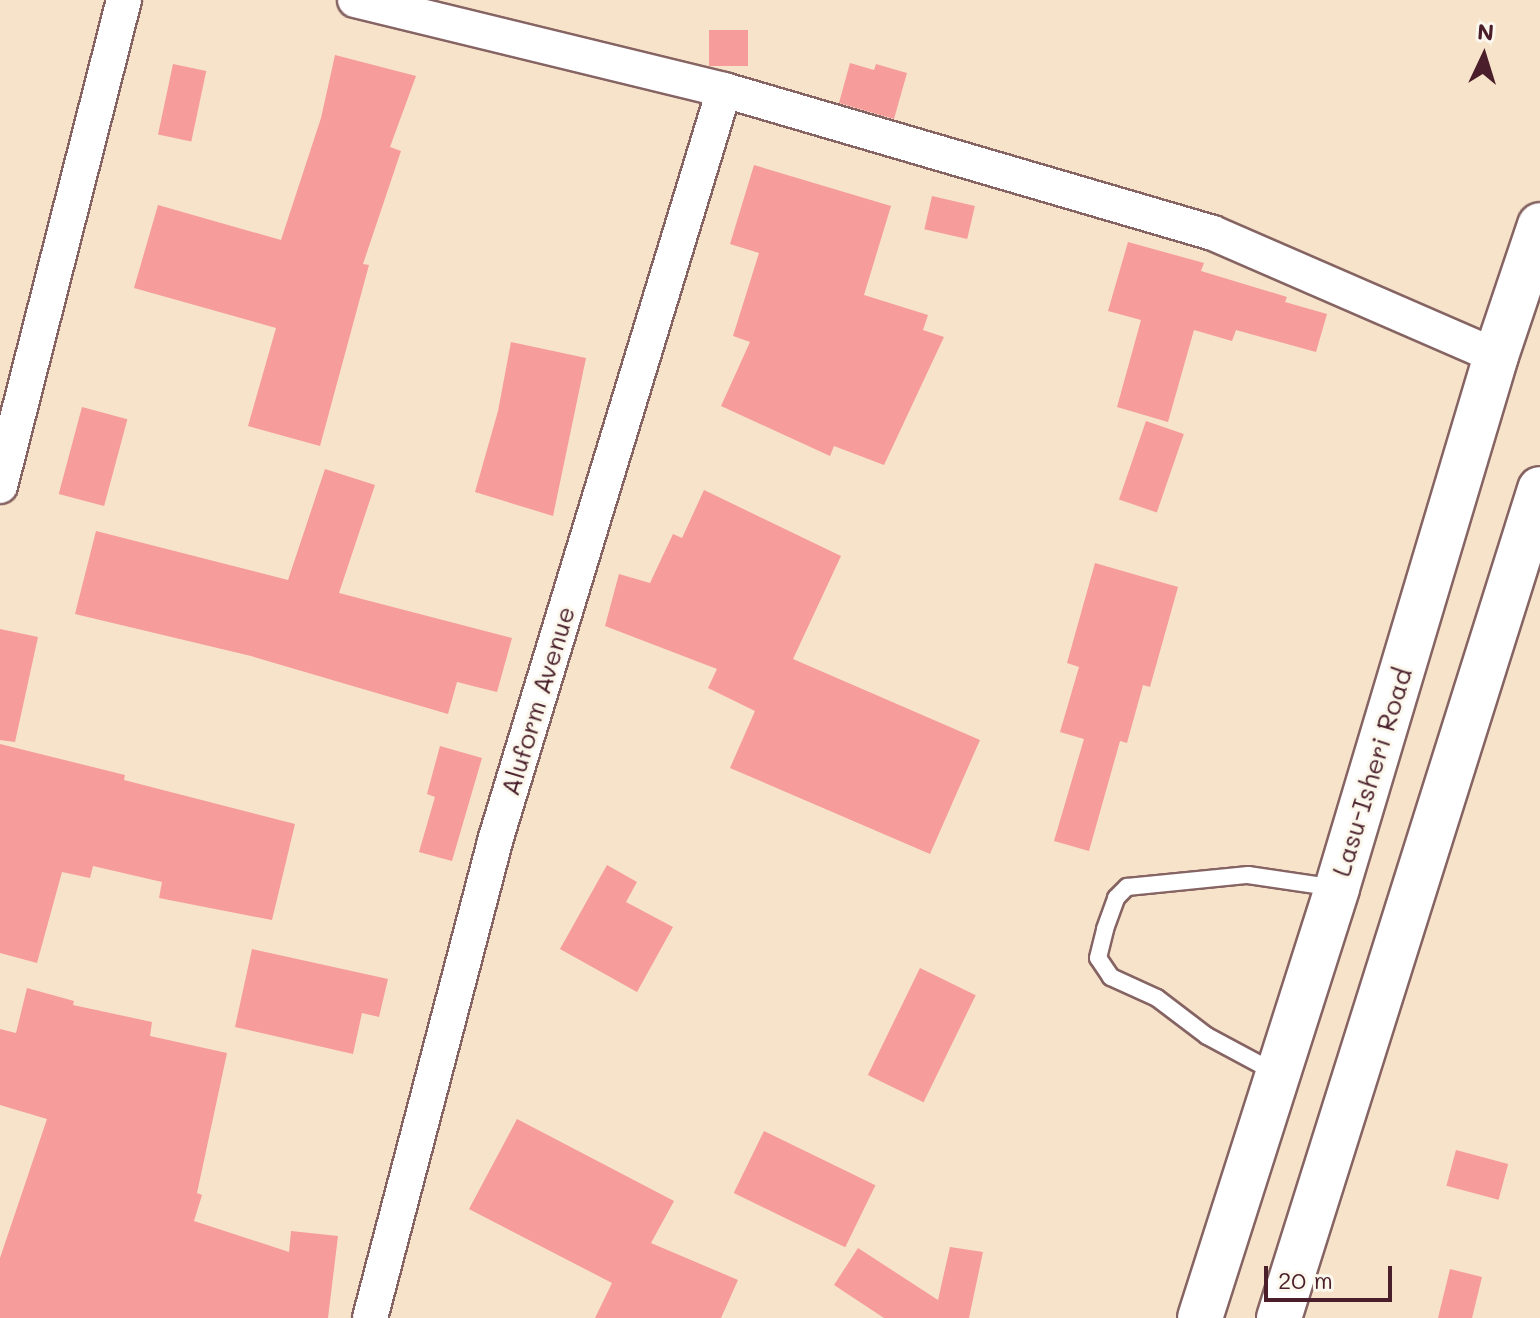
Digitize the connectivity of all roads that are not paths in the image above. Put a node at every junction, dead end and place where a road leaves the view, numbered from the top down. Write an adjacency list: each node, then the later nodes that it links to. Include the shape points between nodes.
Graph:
1 (124, 0): 6 (street)
2 (355, 0): 3 (street)
3 (724, 90): 5 (street, via 1213,233); 10 (street, Aluform Avenue, via 495,841)
4 (1540, 225): 5 (main road, Lasu-Isheri Road)
5 (1496, 356): 8 (main road, Lasu-Isheri Road)
6 (0, 486)
7 (1540, 489): 12 (main road)
8 (1337, 888): 9 (main road, Lasu-Isheri Road); 9 (lane, via 1248,875 1127,887 1116,898 1105,929 1098,958 1111,977 1157,998 1207,1036)
9 (1278, 1074): 11 (main road, Lasu-Isheri Road)
10 (370, 1318)
11 (1200, 1318)
12 (1279, 1318)

